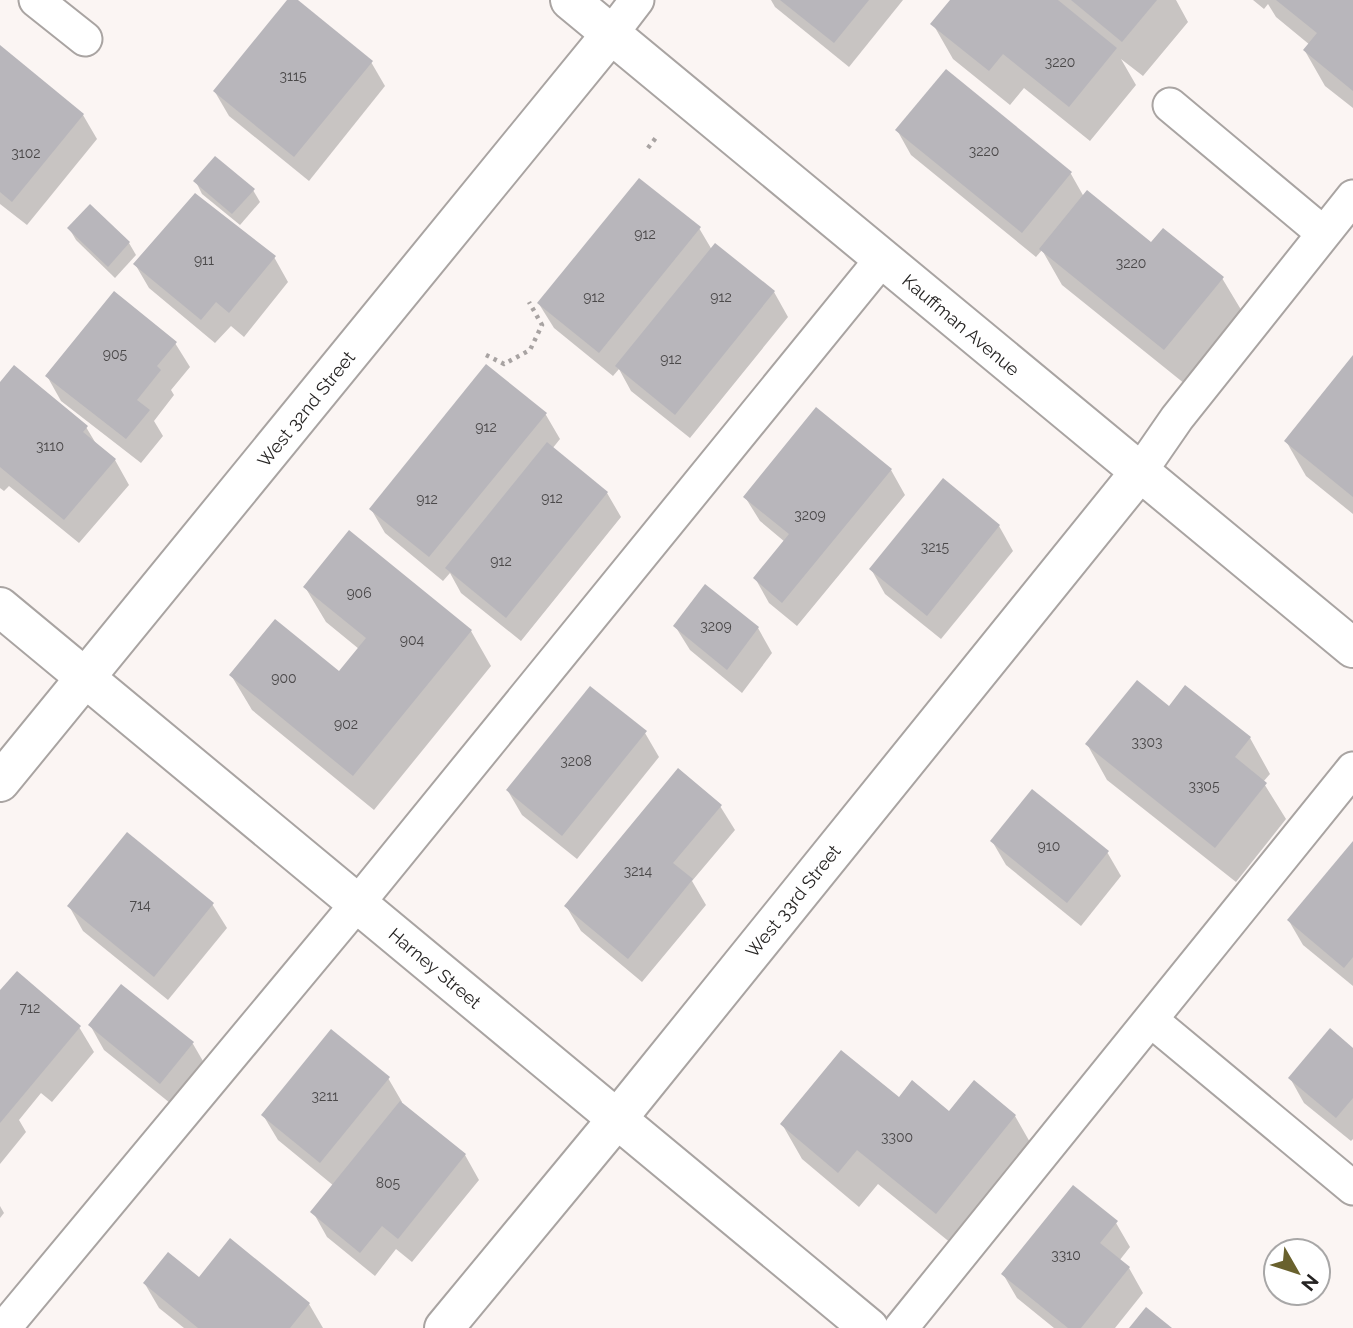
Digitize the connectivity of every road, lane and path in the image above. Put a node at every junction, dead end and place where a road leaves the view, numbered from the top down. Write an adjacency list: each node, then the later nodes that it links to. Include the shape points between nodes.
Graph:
1 (36, 0): 5 (lane)
2 (570, 0): 4 (street, Kauffman Avenue)
3 (638, 0): 4 (lane)
4 (611, 34): 9 (street, Kauffman Avenue); 15 (street, West 32nd Street)
5 (85, 39)
6 (1170, 105): 8 (lane)
7 (1353, 197): 8 (lane)
8 (1323, 233): 12 (lane)
9 (882, 258): 12 (street, Kauffman Avenue); 18 (lane)
10 (529, 302): 11 (path, via 542,325 530,350 504,364)
11 (486, 355)
12 (1139, 473): 14 (street, Kauffman Avenue); 20 (street, West 33rd Street)
13 (0, 607): 15 (street, Harney Street)
14 (1353, 648)
15 (86, 678): 17 (street, West 32nd Street); 18 (street, Harney Street)
16 (1353, 769): 19 (lane)
17 (0, 782)
18 (357, 904): 20 (street, Harney Street); 22 (lane)
19 (1151, 1020): 21 (lane); 25 (lane)
20 (617, 1119): 23 (street, West 33rd Street); 24 (street, Harney Street)
21 (1353, 1188)
22 (4, 1328)
23 (444, 1328)
24 (869, 1328)
25 (901, 1328)

